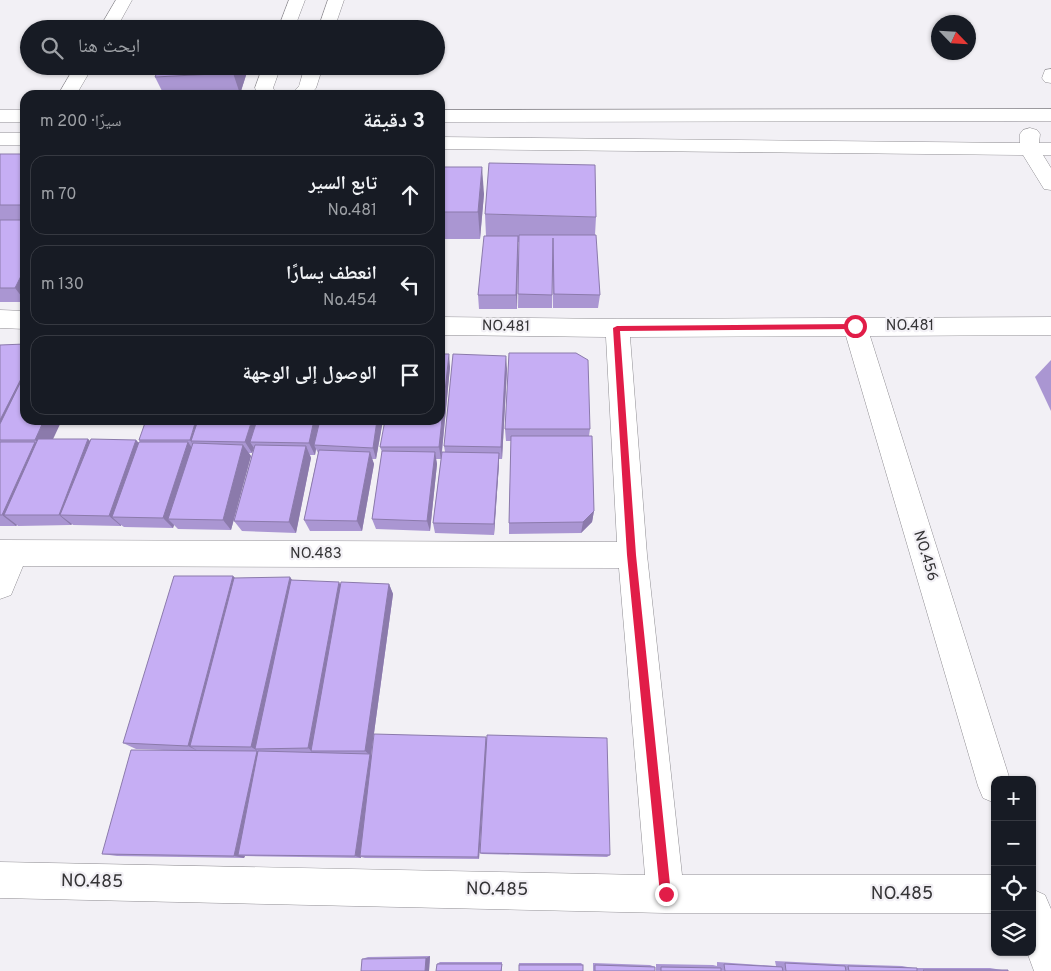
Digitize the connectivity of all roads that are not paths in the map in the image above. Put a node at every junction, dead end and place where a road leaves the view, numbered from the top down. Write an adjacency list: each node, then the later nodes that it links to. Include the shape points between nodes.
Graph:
1 (124, 0): 4 (street)
2 (297, 0): 5 (street)
3 (336, 0): 6 (street)
4 (112, 20)
5 (289, 20)
6 (329, 20)
7 (1051, 74): 11 (street)
8 (79, 75): 12 (street)
9 (269, 75): 13 (street)
10 (311, 75): 14 (street)
11 (1051, 78)
12 (70, 90)
13 (265, 90)
14 (305, 90)
15 (1030, 115): 18 (street); 19 (street); 20 (street); 24 (street)
16 (0, 116): 17 (street)
17 (20, 116)
18 (445, 116)
19 (1051, 116)
20 (1051, 129)
21 (0, 139): 22 (street)
22 (20, 139)
23 (445, 143): 24 (street)
24 (1029, 148): 25 (street); 26 (street)
25 (1051, 148)
26 (1051, 184)
27 (0, 320): 28 (street)
28 (20, 320)
29 (445, 326): 32 (street, NO.481)
30 (855, 326): 31 (street, NO.481); 32 (street, NO.481); 36 (street, NO.456)
31 (1051, 326)
32 (617, 328): 34 (street)
33 (7, 553): 34 (street, NO.483); 35 (street)
34 (632, 555): 38 (street)
35 (0, 585)
36 (992, 776)
37 (0, 880): 38 (street, NO.485)
38 (666, 894): 39 (street, NO.485)
39 (991, 894)
40 (1033, 911): 41 (street)
41 (1051, 966)

